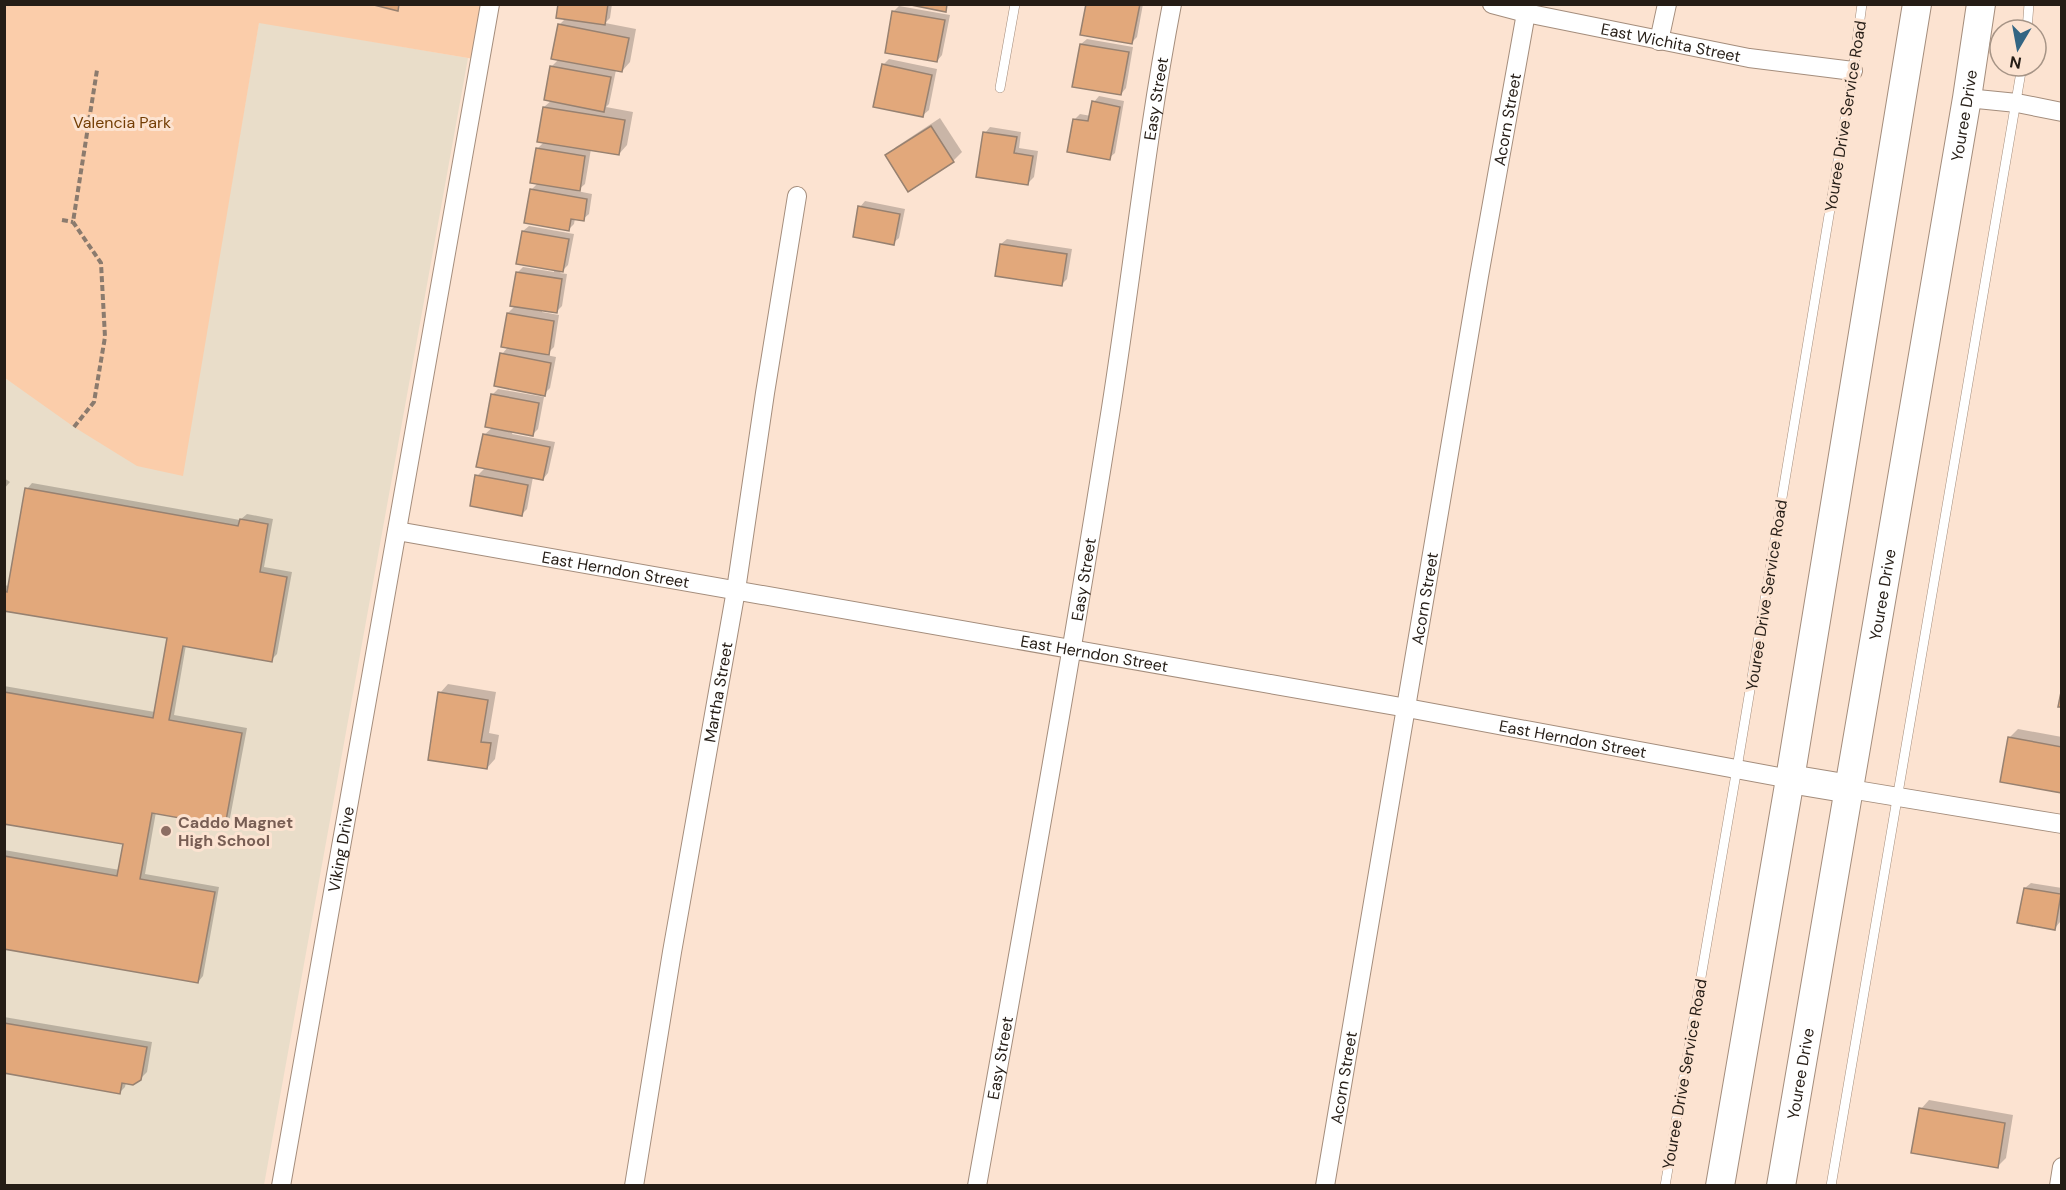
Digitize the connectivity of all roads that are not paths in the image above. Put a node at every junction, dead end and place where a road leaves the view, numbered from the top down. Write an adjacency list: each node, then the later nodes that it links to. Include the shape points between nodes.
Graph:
1 (490, 4): 18 (street, Viking Drive)
2 (1015, 4): 13 (lane)
3 (1172, 4): 20 (street, Easy Street)
4 (1492, 4): 9 (street, East Wichita Street)
5 (1667, 4): 10 (street)
6 (1862, 4): 11 (lane, Youree Drive Service Road)
7 (1917, 4): 23 (main road)
8 (1981, 4): 14 (main road, Youree Drive)
9 (1526, 13): 10 (street, East Wichita Street); 21 (street, Acorn Street)
10 (1659, 41): 11 (street, East Wichita Street, via 1749,58)
11 (1853, 71): 22 (lane, Youree Drive Service Road)
12 (2020, 78): 15 (lane)
13 (1000, 88)
14 (1967, 98): 15 (street); 24 (main road, Youree Drive)
15 (2017, 103): 16 (street); 25 (lane)
16 (2061, 112)
17 (797, 196): 19 (street, Martha Street)
18 (399, 523): 19 (street, East Herndon Street); 28 (street, Viking Drive)
19 (736, 590): 20 (street, East Herndon Street); 29 (street, Martha Street)
20 (1073, 649): 21 (street, East Herndon Street); 30 (street, Easy Street)
21 (1407, 708): 22 (street, East Herndon Street); 31 (street, Acorn Street)
22 (1737, 768): 23 (street, East Herndon Street); 32 (lane, Youree Drive Service Road)
23 (1790, 779): 24 (main road); 33 (main road)
24 (1850, 789): 25 (street); 34 (main road, Youree Drive)
25 (1898, 797): 26 (street); 35 (lane)
26 (2061, 824)
27 (2061, 1167): 36 (street)
28 (281, 1185)
29 (634, 1185)
30 (977, 1185)
31 (1325, 1185)
32 (1665, 1185)
33 (1720, 1185)
34 (1781, 1185)
35 (1831, 1185)
36 (2059, 1185)

